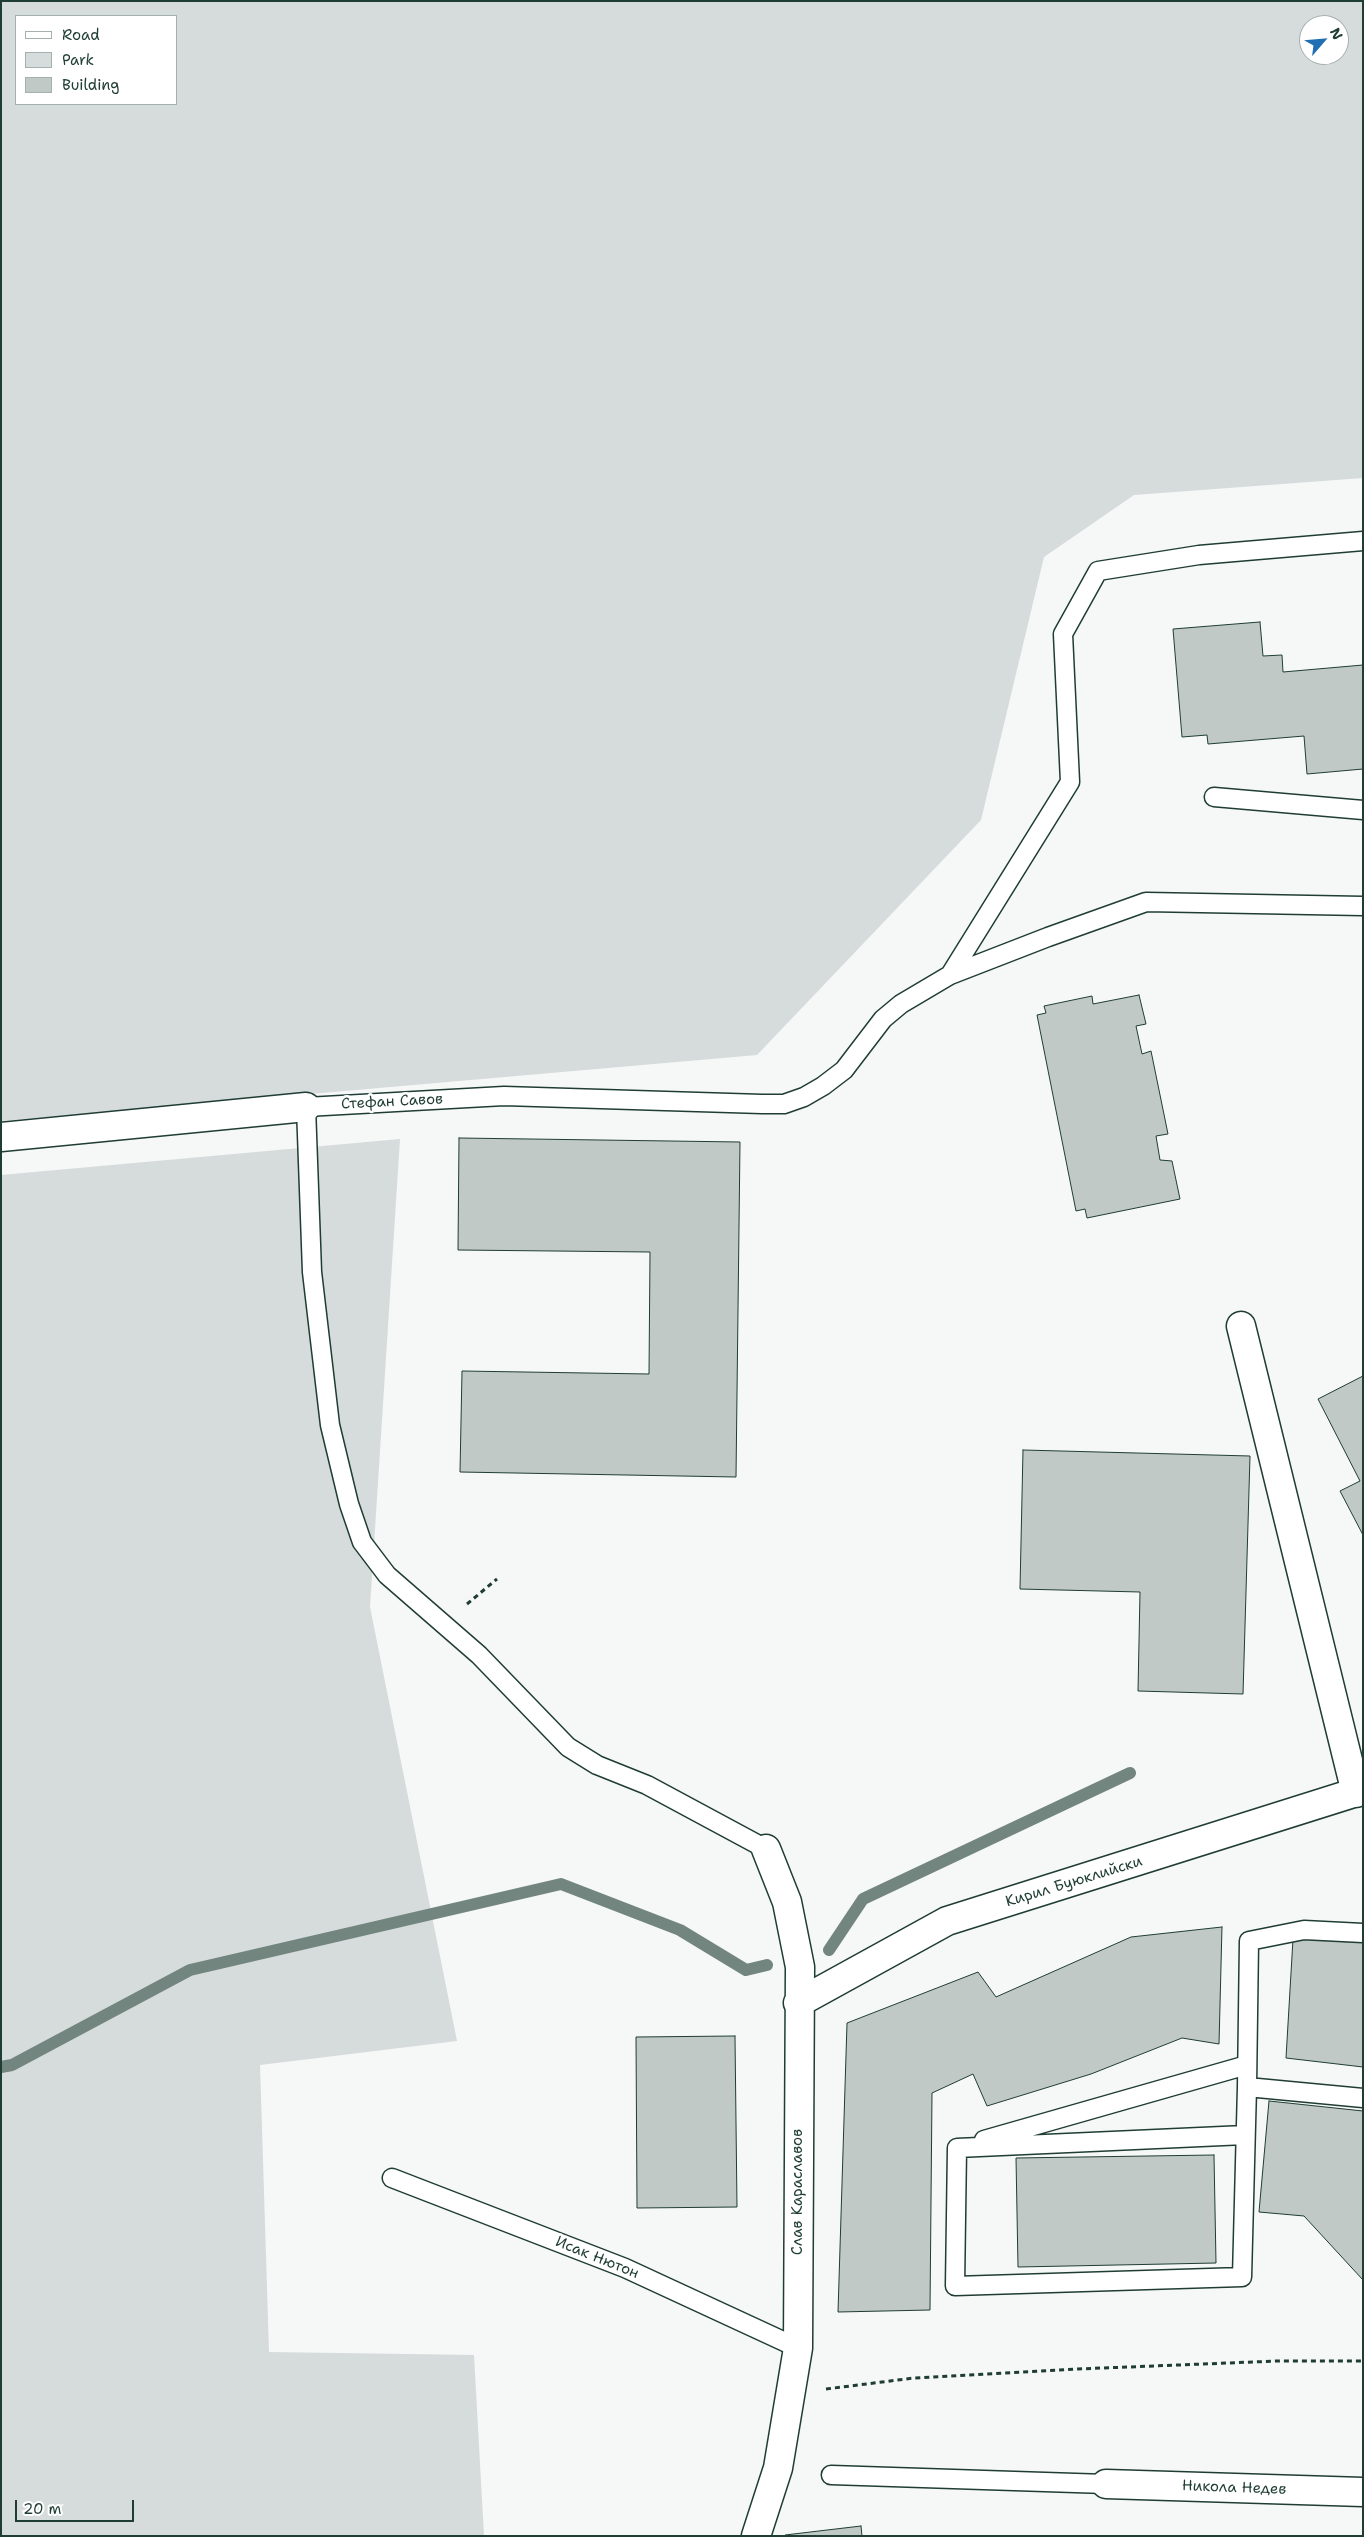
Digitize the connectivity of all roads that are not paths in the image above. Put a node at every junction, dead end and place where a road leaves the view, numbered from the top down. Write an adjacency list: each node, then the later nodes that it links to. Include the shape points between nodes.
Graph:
1 (1363, 541): 5 (lane, via 1199,555 1098,571 1063,634 1070,782)
2 (1214, 797): 3 (lane)
3 (1363, 810)
4 (1363, 906): 5 (lane, via 1146,902)
5 (950, 975): 6 (lane, Стефан Савов, via 901,1004 883,1019 844,1070 823,1086 784,1104 504,1096)
6 (306, 1107): 7 (street, Стефан Савов); 10 (lane, via 312,1272 330,1425 349,1504 362,1542 387,1575 479,1655 568,1747 597,1765 647,1785)
7 (1, 1136)
8 (1241, 1326): 9 (street)
9 (1359, 1791): 12 (street, Кирил Буюклийски, via 947,1921)
10 (766, 1849): 12 (street, Слав Караславов, via 789,1911 800,1967)
11 (1363, 1933): 13 (lane, via 1304,1930 1249,1941)
12 (798, 2003): 19 (street, Слав Караславов)
13 (1247, 2065): 14 (lane); 17 (lane)
14 (1247, 2087): 15 (lane); 16 (lane)
15 (1363, 2098)
16 (1245, 2136): 17 (lane); 17 (lane, via 1242,2277 955,2286)
17 (957, 2148)
18 (392, 2178): 19 (lane, Исак Нютон, via 625,2268)
19 (798, 2348): 23 (street, Слав Караславов, via 778,2468)
20 (831, 2475): 21 (lane)
21 (1106, 2484): 22 (street, Никола Недев)
22 (1363, 2492)
23 (756, 2536)

